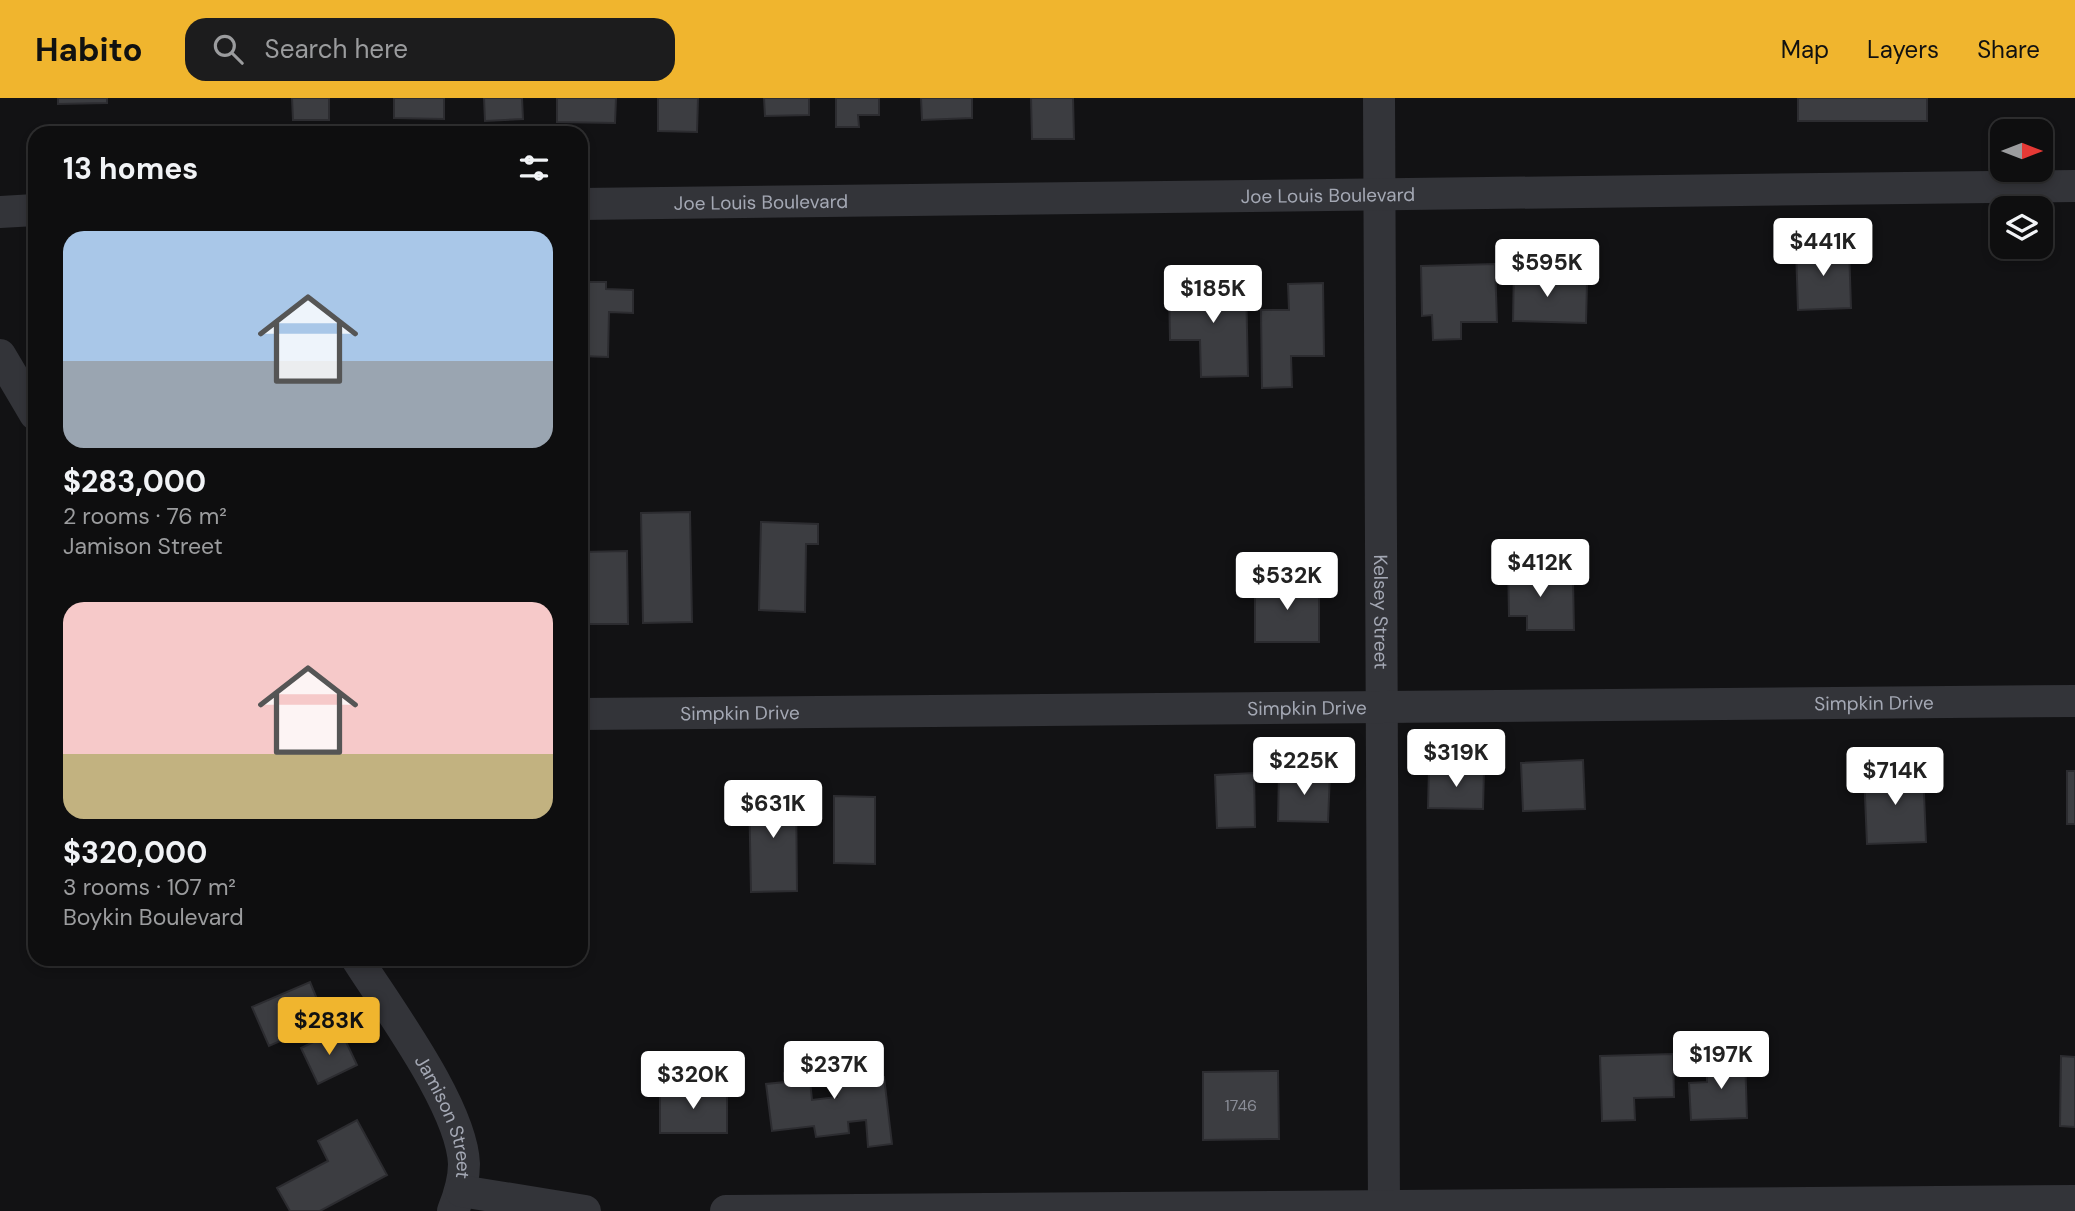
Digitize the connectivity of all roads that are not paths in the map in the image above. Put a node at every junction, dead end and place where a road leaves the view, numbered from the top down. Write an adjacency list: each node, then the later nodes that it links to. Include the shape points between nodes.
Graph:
1 (1379, 98): 3 (street, Kelsey Street)
2 (2075, 186): 3 (street, Joe Louis Boulevard)
3 (1379, 194): 4 (street, Joe Louis Boulevard); 10 (street, Kelsey Street)
4 (588, 204)
5 (28, 210): 6 (street)
6 (0, 212)
7 (0, 355): 8 (street)
8 (28, 403)
9 (2075, 701): 10 (street, Simpkin Drive)
10 (1381, 707): 11 (street, Simpkin Drive); 15 (street, Kelsey Street)
11 (588, 714)
12 (361, 966): 13 (street, Jamison Street, via 447,1109 464,1163)
13 (457, 1201): 16 (street)
14 (2075, 1201): 15 (street)
15 (1384, 1208): 17 (street)
16 (585, 1211)
17 (726, 1211)

